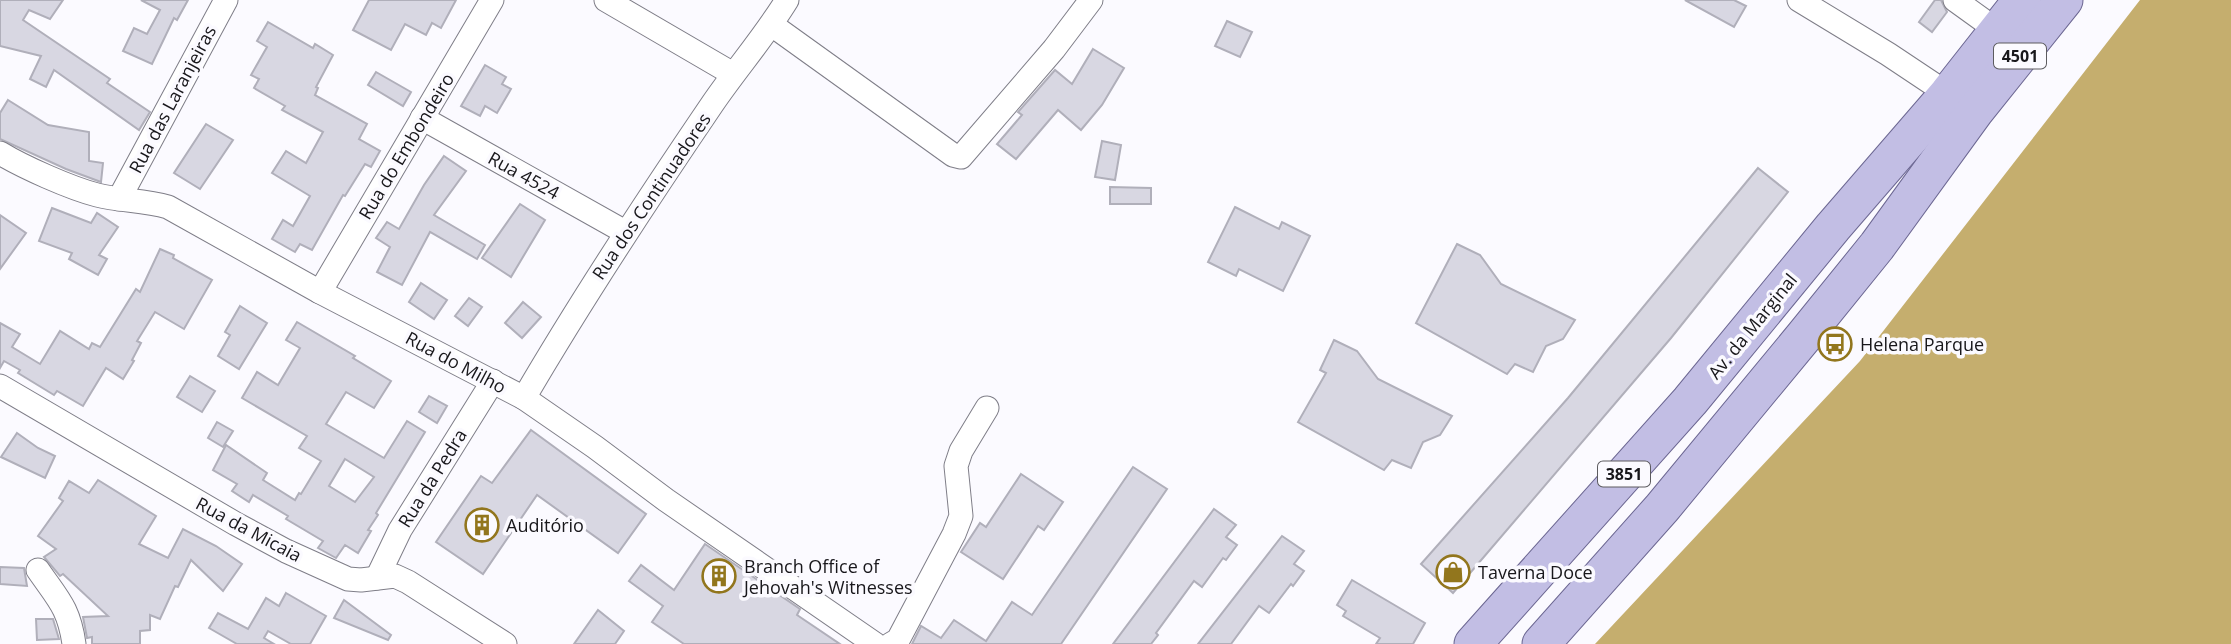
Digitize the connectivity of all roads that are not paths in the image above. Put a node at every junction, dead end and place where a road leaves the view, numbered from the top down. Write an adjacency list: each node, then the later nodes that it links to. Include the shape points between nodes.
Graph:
1 (226, 0): 16 (street, Rua das Laranjeiras)
2 (492, 0): 14 (street, Rua do Embondeiro)
3 (606, 0): 12 (street)
4 (787, 0): 10 (street, Rua dos Continuadores)
5 (1091, 0): 10 (street, via 961,157)
6 (1799, 0): 13 (street)
7 (1955, 0): 11 (street)
8 (2022, 0): 11 (main road, Av. da Marginal / 4501)
9 (2064, 0): 13 (main road, Av. da Marginal / 4501)
10 (772, 25): 12 (street, Rua dos Continuadores)
11 (1998, 31): 13 (main road, Av. da Marginal / 4501)
12 (733, 74): 17 (street, Rua dos Continuadores)
13 (1961, 103): 28 (main road, Av. da Marginal / 3851, via 1833,227 1690,401); 29 (main road, Av. da Marginal / 3851, via 1877,246 1662,509)
14 (422, 118): 17 (street, Rua 4524); 18 (street, Rua do Embondeiro)
15 (0, 153): 16 (street, Rua do Milho, via 94,194)
16 (119, 199): 18 (street, Rua do Milho, via 167,207)
17 (625, 232): 21 (street, Rua dos Continuadores)
18 (320, 292): 19 (street, Rua do Milho)
19 (493, 381): 21 (street, Rua do Milho); 24 (street, Rua da Pedra, via 400,530)
20 (0, 386): 24 (street, Rua da Micaia, via 286,551 348,579)
21 (524, 398): 26 (street, Rua do Milho, via 666,500)
22 (987, 408): 26 (street, via 956,466 961,516)
23 (38, 570): 27 (street, via 65,608)
24 (377, 578): 25 (street, Rua da Micaia, via 395,576 408,582)
25 (500, 643)
26 (888, 643)
27 (74, 644)
28 (1473, 644)
29 (1541, 644)

